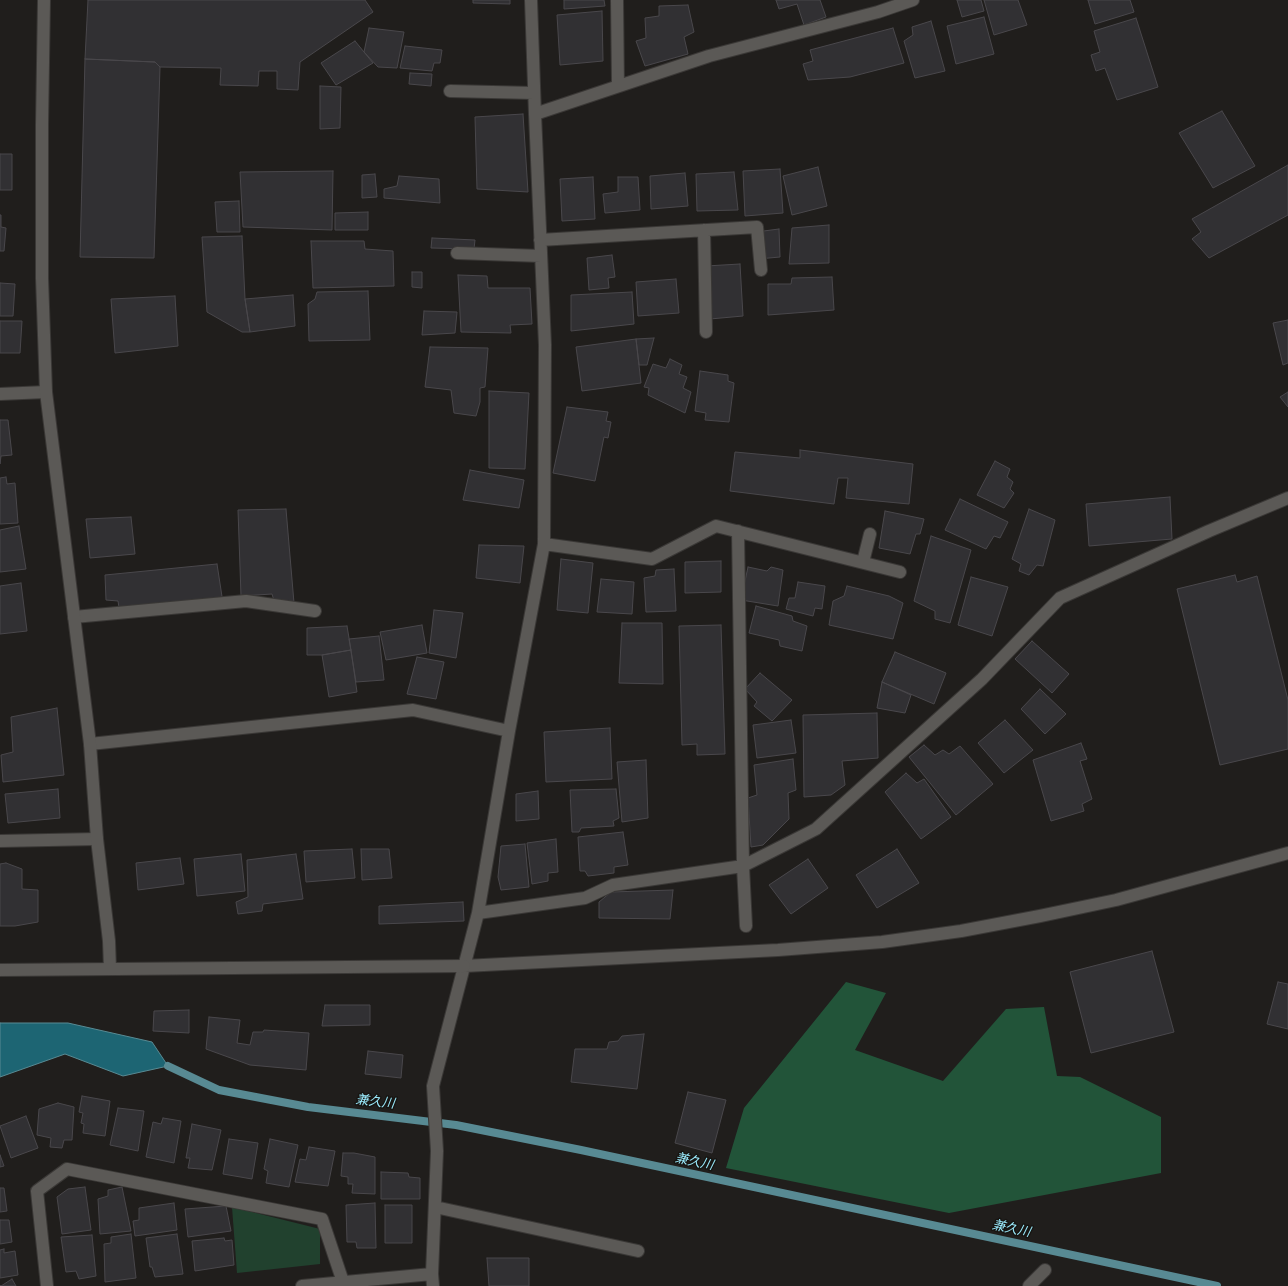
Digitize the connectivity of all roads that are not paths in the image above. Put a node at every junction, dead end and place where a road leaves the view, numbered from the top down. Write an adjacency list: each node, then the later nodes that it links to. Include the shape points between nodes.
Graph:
1 (44, 0): 15 (street, via 42,278)
2 (532, 0): 7 (street)
3 (617, 0): 5 (street)
4 (913, 0): 5 (street, via 878,12 709,56)
5 (618, 86): 8 (street)
6 (450, 91): 7 (street)
7 (534, 93): 8 (street)
8 (535, 114): 10 (street)
9 (704, 230): 10 (street); 13 (street, via 757,227); 14 (street)
10 (540, 240): 12 (street)
11 (457, 253): 12 (street)
12 (541, 256): 20 (street, via 545,345)
13 (761, 270)
14 (706, 332)
15 (46, 392): 16 (street); 24 (street)
16 (0, 394)
17 (1288, 498): 30 (street, via 1060,598 982,679 816,829)
18 (738, 531): 20 (street, via 716,526 652,559); 21 (street); 30 (street)
19 (870, 534): 21 (street)
20 (544, 544): 25 (street)
21 (863, 562): 22 (street)
22 (900, 572)
23 (315, 611): 24 (street, via 246,600)
24 (74, 617): 26 (street)
25 (509, 731): 26 (street, via 412,710); 31 (street)
26 (90, 744): 27 (street)
27 (97, 839): 28 (street); 34 (street)
28 (0, 841)
29 (1288, 853): 33 (street, via 1116,900 969,930 882,942 778,950)
30 (743, 866): 31 (street, via 613,885 586,898); 32 (street)
31 (478, 913): 33 (street)
32 (746, 926)
33 (464, 966): 34 (street); 36 (street, via 433,1086 437,1151)
34 (110, 969): 35 (street)
35 (0, 970)
36 (435, 1208): 37 (street); 39 (street)
37 (638, 1251)
38 (1045, 1270): 43 (street)
39 (433, 1280): 40 (street)
40 (343, 1282): 41 (street, via 322,1219 67,1169 37,1191); 42 (street)
41 (47, 1286)
42 (302, 1286)
43 (1030, 1286)

